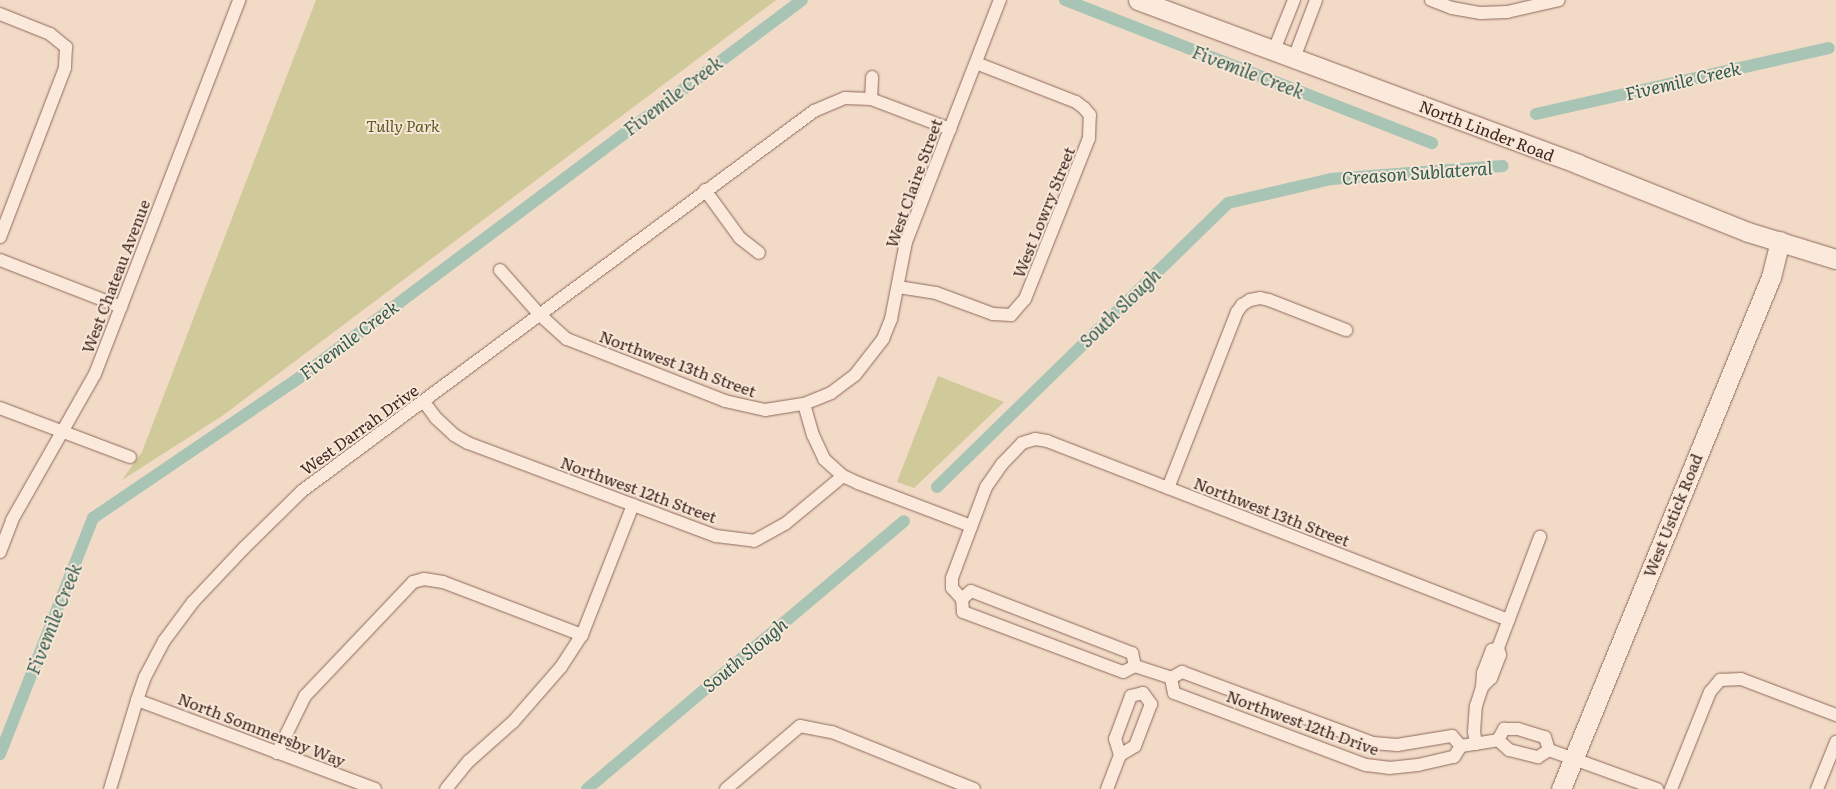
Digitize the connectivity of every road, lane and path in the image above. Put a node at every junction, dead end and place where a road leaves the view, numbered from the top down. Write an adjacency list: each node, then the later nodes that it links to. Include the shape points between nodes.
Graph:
1 (239, 0): 23 (street, West Chateau Avenue)
2 (1000, 0): 11 (street, West Claire Street)
3 (1138, 0): 9 (main road, North Linder Road)
4 (1294, 0): 9 (street)
5 (1316, 0): 10 (street)
6 (1432, 0): 7 (street, via 1452,8 1481,13 1507,12)
7 (1558, 0)
8 (0, 14): 16 (street, via 50,34 66,47 65,68)
9 (1274, 50): 10 (main road, North Linder Road)
10 (1294, 58): 17 (main road, North Linder Road)
11 (976, 64): 14 (street, West Claire Street); 22 (street, West Lowry Street, via 1076,102 1090,115 1089,138 1025,299 1011,314 993,314 936,293)
12 (872, 77): 13 (street)
13 (871, 99): 14 (street, West Darrah Drive); 15 (street, West Darrah Drive, via 845,98 814,111)
14 (950, 129): 22 (street, West Claire Street, via 906,242)
15 (706, 190): 18 (street, via 740,238); 24 (street, West Darrah Drive)
16 (0, 237)
17 (1780, 241): 19 (main road, North Linder Road); 53 (main road, West Ustick Road, via 1771,277)
18 (759, 253)
19 (1836, 259)
20 (0, 260): 23 (street)
21 (500, 270): 24 (street, Northwest 13th Street)
22 (898, 287): 27 (street, West Claire Street, via 883,340 871,357 855,375 831,393)
23 (121, 307): 29 (street, West Chateau Avenue, via 95,374)
24 (540, 315): 26 (street, West Darrah Drive); 27 (street, Northwest 13th Street, via 568,339 725,401 765,410)
25 (1346, 330): 32 (street, via 1269,300 1250,300 1237,312)
26 (424, 402): 33 (street, Northwest 12th Street, via 454,436 468,443); 44 (street, West Darrah Drive, via 302,491 244,548 193,602 164,641)
27 (804, 404): 31 (street, via 824,459)
28 (0, 408): 29 (street)
29 (61, 431): 30 (street); 36 (street, West Chateau Avenue, via 12,520)
30 (130, 457)
31 (844, 476): 33 (street, Northwest 12th Street, via 785,524 754,540 716,536); 34 (street)
32 (1168, 488): 34 (street, Northwest 13th Street, via 1047,441 1034,439 1022,444 1002,464 986,487); 38 (street, Northwest 13th Street)
33 (633, 505): 39 (street)
34 (971, 526): 37 (street, via 952,578 952,588)
35 (1540, 537): 38 (street)
36 (0, 552)
37 (962, 599): 40 (street, Northwest 12th Drive, via 963,612 1122,672); 40 (street, via 971,591 980,594 1132,653)
38 (1508, 620): 48 (street, via 1498,648 1492,650 1483,673 1476,706)
39 (582, 636): 51 (street, via 443,582 424,579 413,582 305,696); 56 (street, via 561,667 513,722 469,761)
40 (1135, 666): 41 (street, Northwest 12th Drive)
41 (1152, 671): 42 (street, Northwest 12th Drive); 43 (street)
42 (1171, 678): 49 (street, Northwest 12th Drive, via 1182,672 1373,743 1397,744 1452,736); 49 (street, Northwest 12th Drive, via 1174,693 1366,765 1389,768 1418,765 1454,757)
43 (1143, 693): 52 (street, via 1132,696 1115,739); 52 (street, via 1151,704 1135,746)
44 (137, 700): 51 (street, North Sommersby Way); 54 (street, West Darrah Drive)
45 (1836, 715): 62 (street, via 1741,679 1720,680 1710,692)
46 (1498, 740): 48 (street, Northwest 12th Drive); 50 (street, Northwest 12th Drive, via 1509,750 1538,757); 50 (street, Northwest 12th Drive, via 1504,729 1518,729 1545,737)
47 (1836, 742): 63 (street)
48 (1476, 744): 49 (street, Northwest 12th Drive)
49 (1461, 746)
50 (1549, 750): 53 (street, Northwest 12th Drive)
51 (277, 752): 55 (street, North Sommersby Way)
52 (1120, 755): 59 (street)
53 (1573, 758): 60 (main road, West Ustick Road); 61 (street, Northwest 12th Drive)
54 (110, 789)
55 (375, 789)
56 (446, 789)
57 (726, 789): 58 (street, via 800,726 832,732)
58 (974, 789)
59 (1107, 789)
60 (1561, 789)
61 (1657, 789)
62 (1671, 789)
63 (1817, 789)

